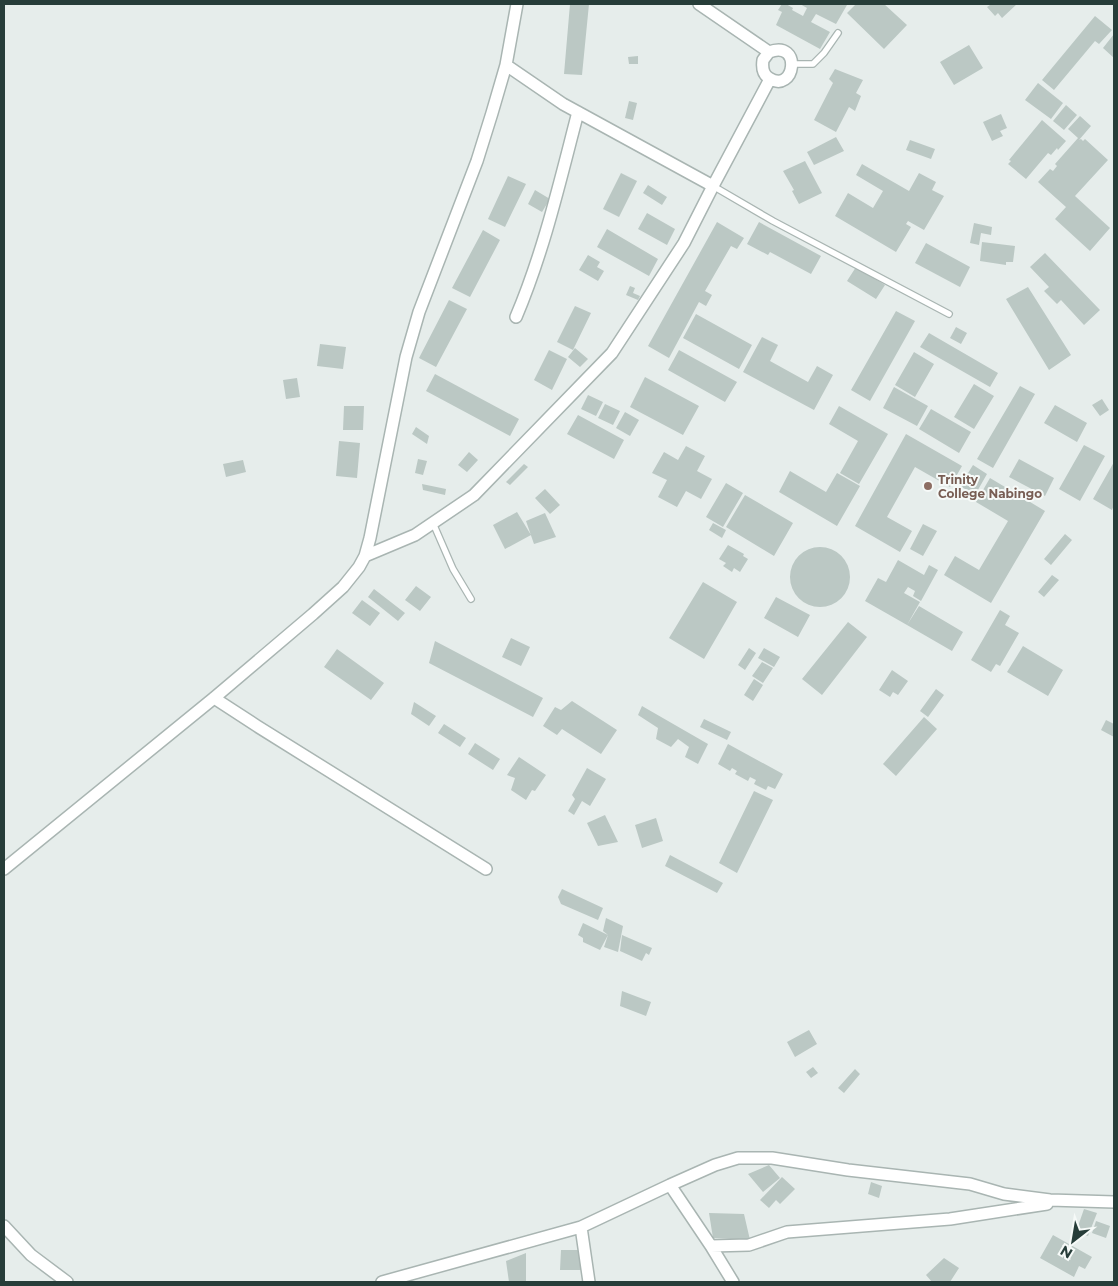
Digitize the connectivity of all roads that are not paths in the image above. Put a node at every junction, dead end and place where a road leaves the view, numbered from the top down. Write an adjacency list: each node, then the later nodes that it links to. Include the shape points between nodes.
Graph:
1 (517, 4): 6 (street)
2 (699, 4): 4 (street)
3 (838, 33): 5 (lane, via 813,64)
4 (769, 52): 5 (street, via 785,52); 7 (street, via 762,60 762,66 765,76)
5 (793, 64): 7 (street, via 790,74 783,80)
6 (506, 65): 8 (street); 13 (street, via 477,161 419,312)
7 (770, 79): 9 (street)
8 (578, 112): 9 (street); 11 (street, via 544,240)
9 (713, 186): 10 (lane); 12 (street, via 684,243 612,353 474,495)
10 (949, 314)
11 (516, 317)
12 (433, 523): 13 (street, via 415,535); 14 (lane, via 453,569)
13 (365, 556): 15 (street, via 343,587)
14 (471, 599)
15 (214, 698): 16 (street); 17 (street)
16 (4, 869)
17 (486, 869)
18 (670, 1185): 19 (street, via 738,1158 772,1158 970,1184 1004,1194); 22 (street); 23 (street)
19 (1076, 1201): 20 (street); 23 (street, via 950,1219 787,1232 749,1245)
20 (1114, 1202)
21 (4, 1226): 24 (street, via 31,1254)
22 (581, 1227): 25 (street); 26 (street)
23 (711, 1246): 27 (street)
24 (67, 1282)
25 (382, 1282)
26 (589, 1282)
27 (732, 1282)

